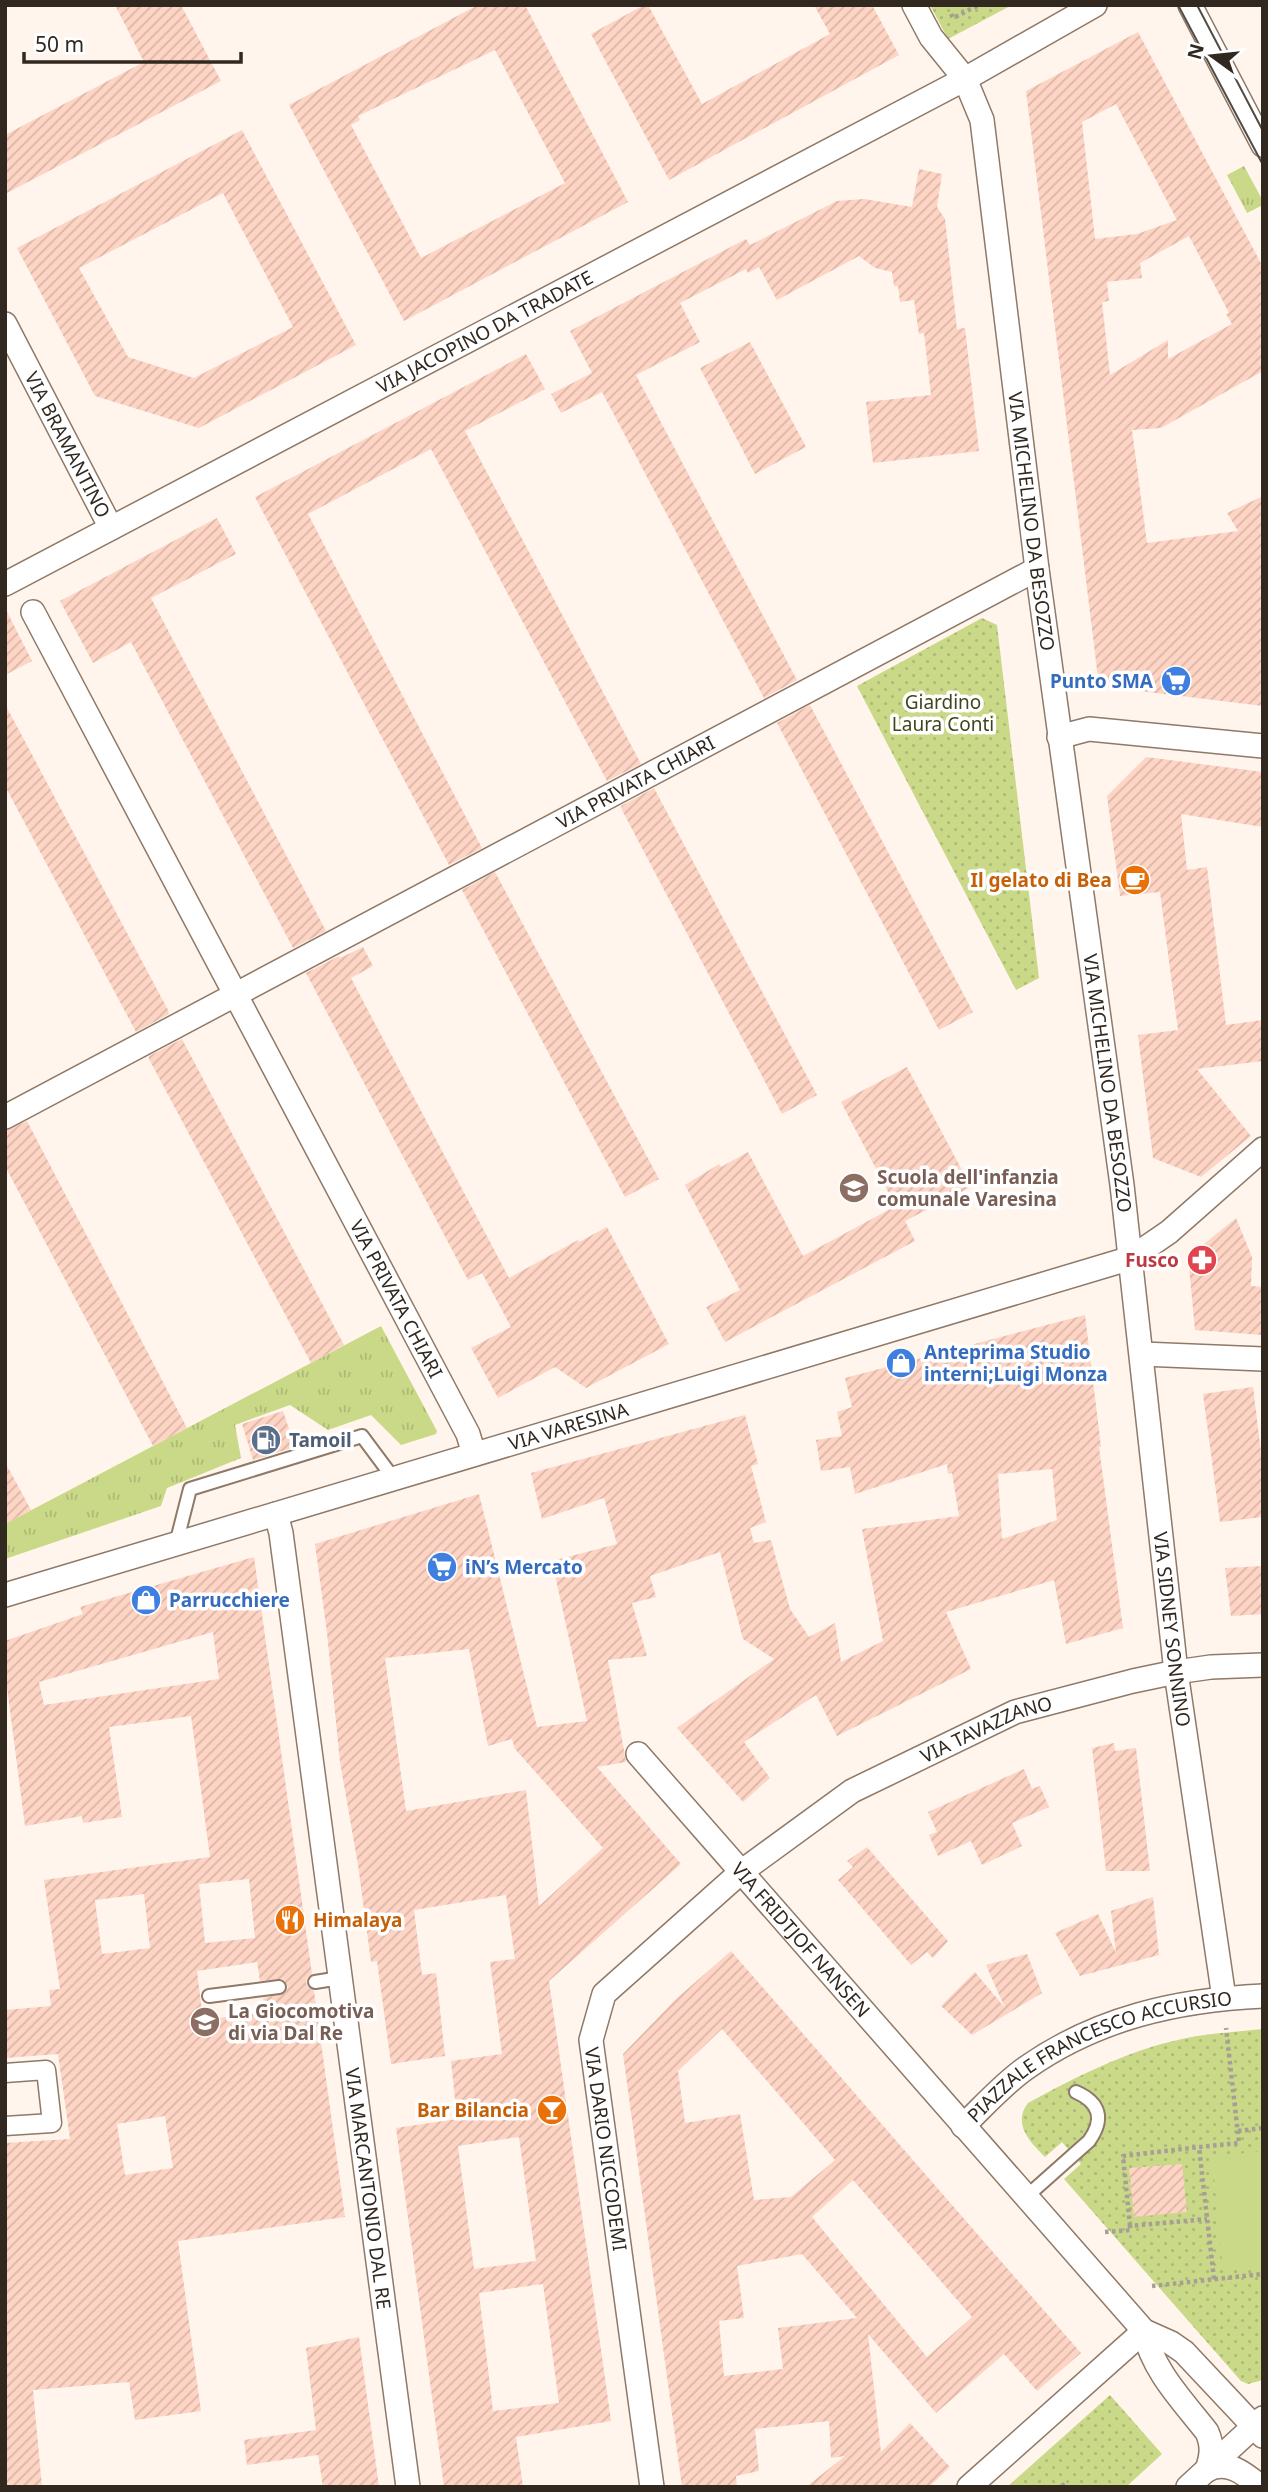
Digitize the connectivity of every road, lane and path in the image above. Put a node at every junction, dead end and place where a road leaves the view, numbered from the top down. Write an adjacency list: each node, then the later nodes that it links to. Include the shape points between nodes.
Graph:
1 (914, 5): 6 (street, VIA MICHELINO DA BESOZZO, via 931,37)
2 (946, 5): 3 (path, via 953,18)
3 (979, 5)
4 (1095, 5): 6 (street, VIA JACOPINO DA TRADATE)
5 (1190, 5): 7 (street)
6 (965, 79): 9 (street, VIA JACOPINO DA TRADATE); 10 (street, VIA MICHELINO DA BESOZZO, via 982,120)
7 (1263, 145)
8 (5, 324): 9 (street, VIA BRAMANTINO)
9 (111, 528): 11 (street, VIA JACOPINO DA TRADATE)
10 (1037, 569): 13 (street, VIA MICHELINO DA BESOZZO); 15 (street, VIA PRIVATA CHIARI)
11 (5, 584)
12 (33, 612): 15 (street, VIA PRIVATA CHIARI)
13 (1059, 737): 14 (street, via 1089,729); 18 (street, VIA MICHELINO DA BESOZZO)
14 (1263, 746)
15 (236, 996): 16 (street, VIA PRIVATA CHIARI); 21 (street, VIA PRIVATA CHIARI)
16 (5, 1117)
17 (1263, 1149): 18 (street, VIA VARESINA, via 1169,1232)
18 (1131, 1258): 19 (street, VIA SIDNEY SONNINO); 21 (street, VIA VARESINA)
19 (1142, 1354): 20 (street); 27 (street, VIA SIDNEY SONNINO)
20 (1263, 1359)
21 (471, 1444): 22 (street, VIA VARESINA)
22 (394, 1479): 23 (street, VIA VARESINA); 24 (lane, via 362,1436 190,1489)
23 (276, 1514): 24 (street, VIA VARESINA); 30 (street, VIA MARCANTONIO DAL RE)
24 (176, 1544): 25 (street, VIA VARESINA)
25 (5, 1595)
26 (1263, 1665): 27 (street, VIA TAVAZZANO)
27 (1176, 1672): 29 (street, VIA TAVAZZANO, via 1016,1712 852,1791); 35 (street, VIA SIDNEY SONNINO)
28 (638, 1754): 29 (street, VIA FRIDTJOF NANSEN)
29 (741, 1872): 40 (street, VIA FRIDTJOF NANSEN); 55 (street, VIA DARIO NICCODEMI, via 604,1994 591,2040)
30 (340, 1978): 31 (lane); 54 (street, VIA MARCANTONIO DAL RE)
31 (315, 1982)
32 (279, 1987): 33 (lane)
33 (209, 1996)
34 (1263, 1996): 35 (street, PIAZZALE FRANCESCO ACCURSIO)
35 (1224, 1998): 40 (street, PIAZZALE FRANCESCO ACCURSIO, via 1173,2005 1097,2027 1025,2068)
36 (1226, 2028): 42 (path)
37 (5, 2073): 39 (street, via 46,2070 52,2123)
38 (1076, 2092): 44 (lane, via 1095,2106 1096,2131)
39 (5, 2126)
40 (963, 2126): 44 (street, PIAZZALE FRANCESCO ACCURSIO)
41 (1263, 2128): 42 (path)
42 (1238, 2131): 43 (path, via 1239,2143)
43 (1199, 2147): 45 (path); 46 (path, via 1123,2156)
44 (1026, 2197): 51 (street, PIAZZALE FRANCESCO ACCURSIO)
45 (1207, 2219): 46 (path); 49 (path)
46 (1130, 2227): 47 (path)
47 (1105, 2232)
48 (1263, 2274): 49 (path)
49 (1214, 2279): 50 (path)
50 (1152, 2286)
51 (1144, 2331): 52 (street, PIAZZALE FRANCESCO ACCURSIO, via 1184,2352); 53 (street, PIAZZALE FRANCESCO ACCURSIO, via 1160,2372 1207,2432 1213,2453); 56 (street)
52 (1260, 2427): 53 (street, PIAZZALE FRANCESCO ACCURSIO)
53 (1207, 2470): 57 (street, PIAZZALE FRANCESCO ACCURSIO); 58 (street, via 1221,2465 1235,2468)
54 (408, 2487)
55 (652, 2487)
56 (969, 2487)
57 (1188, 2487)
58 (1261, 2487)

